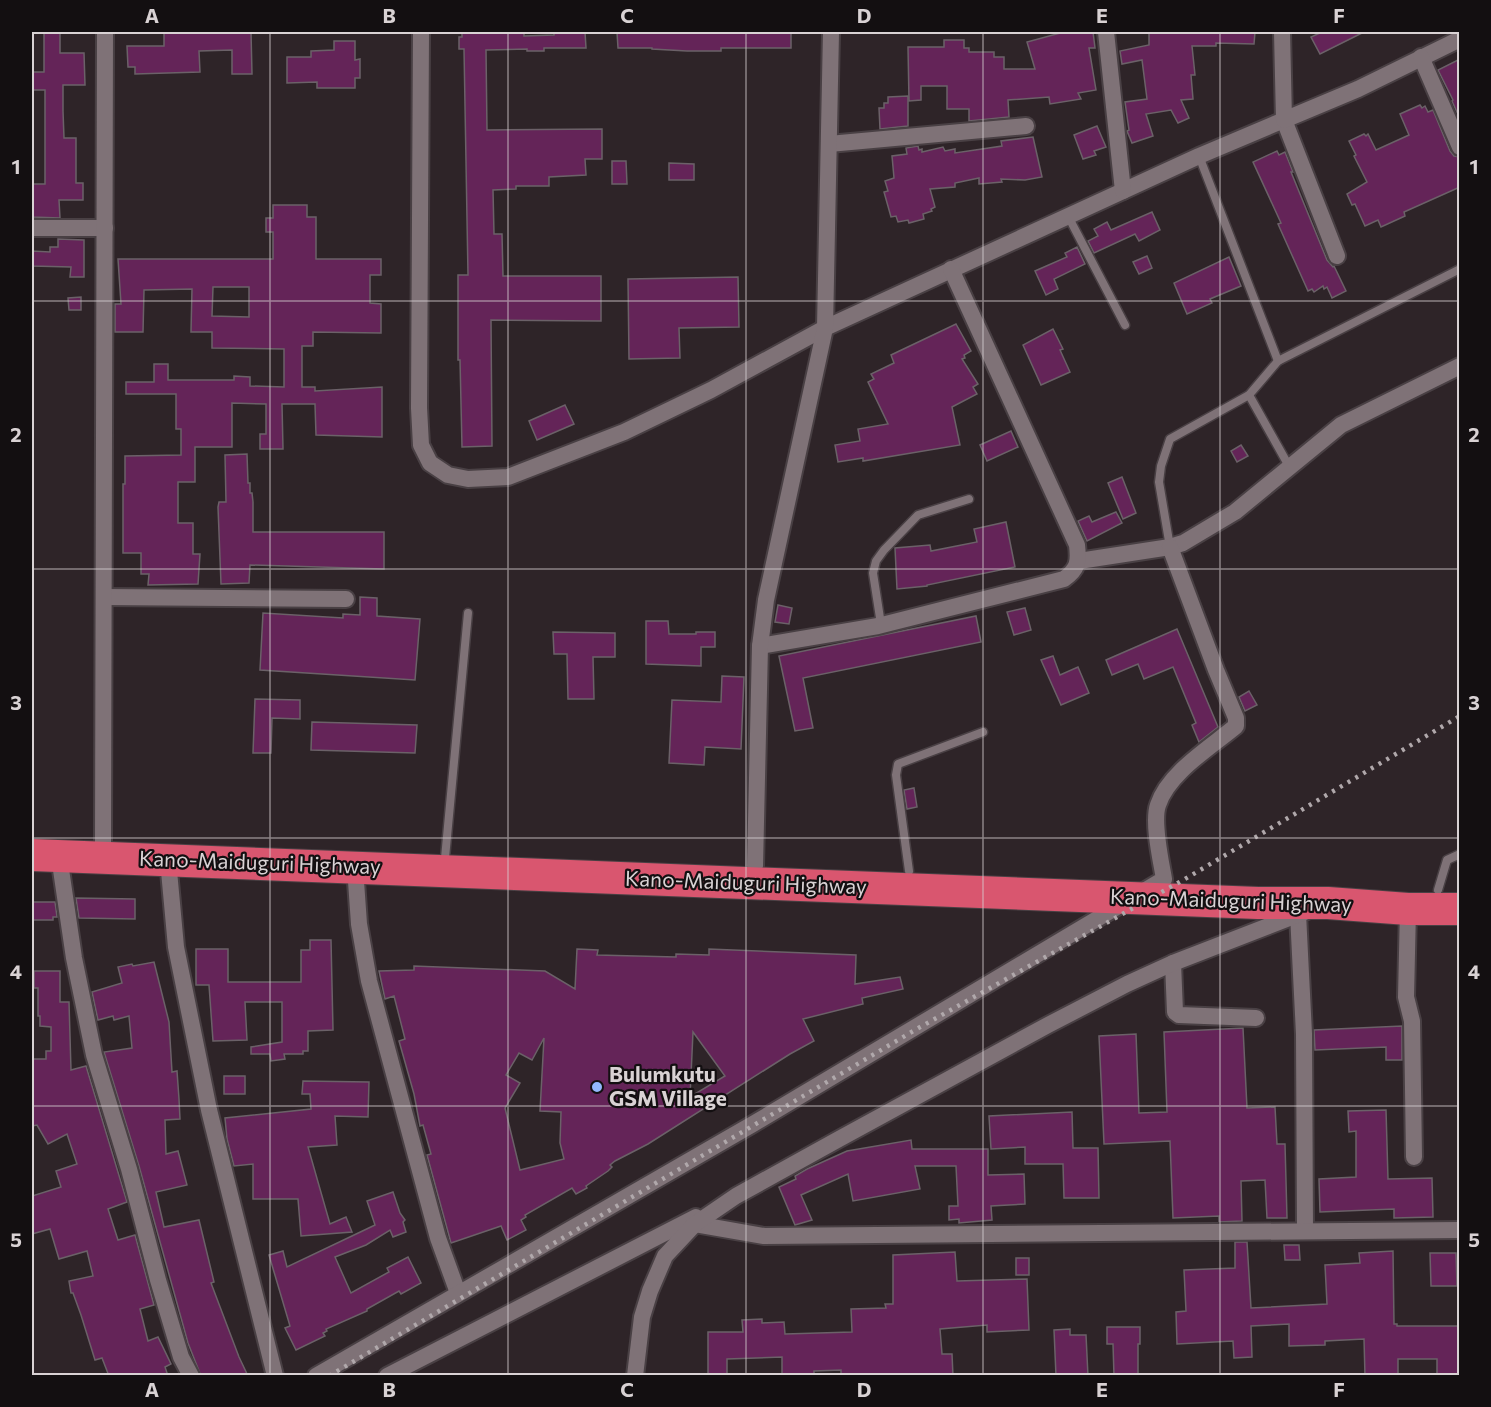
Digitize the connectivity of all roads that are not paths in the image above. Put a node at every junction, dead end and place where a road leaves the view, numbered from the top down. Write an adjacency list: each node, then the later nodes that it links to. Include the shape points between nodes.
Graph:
1 (105, 32): 16 (street)
2 (422, 32): 21 (street, via 419,408 421,445 430,463 448,475 468,480 507,477 624,432)
3 (831, 32): 10 (street)
4 (1106, 32): 13 (street)
5 (1282, 32): 8 (street)
6 (1460, 39): 7 (street)
7 (1421, 57): 8 (street); 11 (street)
8 (1284, 120): 12 (street); 17 (street)
9 (1026, 126): 10 (street)
10 (829, 144): 21 (street)
11 (1460, 147)
12 (1199, 156): 13 (street); 22 (lane)
13 (1123, 191): 14 (street)
14 (1068, 216): 19 (street); 20 (lane)
15 (32, 228): 16 (street)
16 (105, 228): 29 (street)
17 (1337, 256)
18 (1460, 269): 22 (lane)
19 (951, 270): 21 (street); 28 (street, via 1077,545)
20 (1125, 325)
21 (825, 328): 33 (street, via 766,600)
22 (1278, 360): 24 (lane)
23 (1460, 366): 25 (street, via 1341,425)
24 (1250, 395): 25 (lane); 27 (lane, via 1170,439 1159,482)
25 (1290, 468): 27 (street, via 1235,512)
26 (969, 499): 32 (lane, via 918,515 876,561 873,573)
27 (1170, 547): 28 (street); 44 (street, via 1236,726 1174,777 1157,806)
28 (1079, 561): 32 (street, via 1075,572 1064,579)
29 (104, 597): 30 (street); 36 (street)
30 (346, 599)
31 (468, 613): 39 (lane)
32 (878, 626): 33 (street)
33 (760, 646): 41 (street)
34 (983, 732): 43 (lane, via 898,764 896,775)
35 (32, 842): 36 (highway, Kano-Maiduguri Highway)
36 (103, 844): 39 (highway, Kano-Maiduguri Highway)
37 (1460, 854): 45 (lane, via 1446,860)
38 (45, 855): 40 (highway, Kano-Maiduguri Highway); 58 (street, via 74,958 94,1055 181,1357)
39 (445, 858): 41 (highway, Kano-Maiduguri Highway)
40 (168, 860): 42 (highway, Kano-Maiduguri Highway); 59 (street, via 176,947 209,1110)
41 (755, 866): 43 (highway, Kano-Maiduguri Highway)
42 (355, 867): 46 (highway, Kano-Maiduguri Highway); 57 (street, via 369,981 438,1238)
43 (909, 871): 44 (highway, Kano-Maiduguri Highway)
44 (1164, 879): 45 (highway, Kano-Maiduguri Highway); 46 (street)
45 (1452, 896): 48 (highway, Kano-Maiduguri Highway)
46 (1136, 898): 47 (highway, Kano-Maiduguri Highway); 57 (street)
47 (1328, 903): 48 (highway, Kano-Maiduguri Highway); 49 (street)
48 (1408, 909): 52 (street, via 1406,997 1412,1021)
49 (1298, 914): 50 (street); 56 (street, via 1304,1034)
50 (1173, 963): 51 (street, via 1175,1012 1179,1015); 53 (street, via 1048,1025)
51 (1256, 1018)
52 (1414, 1157)
53 (736, 1196): 54 (street); 61 (street)
54 (695, 1224): 56 (street, via 764,1236); 62 (street, via 665,1256 654,1282 642,1317)
55 (1460, 1230): 56 (street)
56 (1305, 1231)
57 (458, 1293): 60 (street)
58 (190, 1376)
59 (275, 1376)
60 (316, 1376)
61 (387, 1376)
62 (635, 1376)

